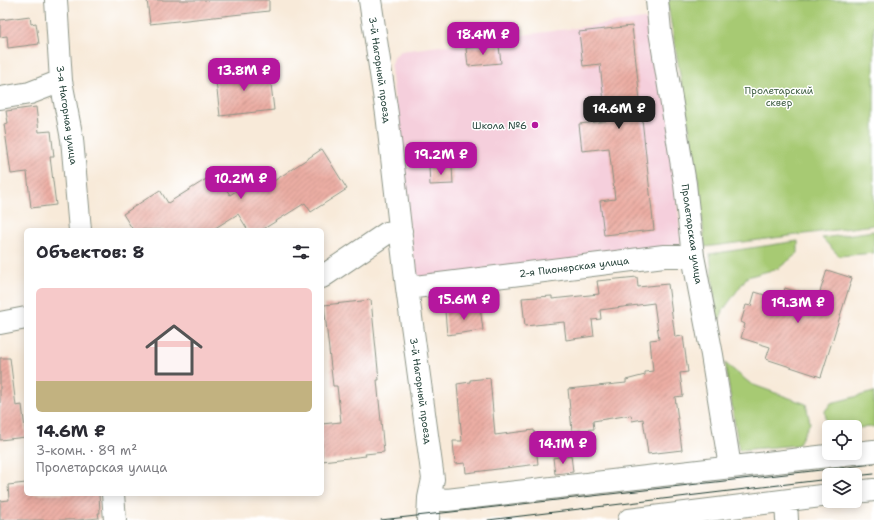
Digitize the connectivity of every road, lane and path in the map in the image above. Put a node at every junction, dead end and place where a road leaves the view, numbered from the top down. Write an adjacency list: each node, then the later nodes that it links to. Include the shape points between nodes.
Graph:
1 (56, 0): 4 (street, 3-я Нагорная улица)
2 (370, 0): 7 (street, 3-й Нагорный проезд)
3 (657, 0): 8 (street, Пролетарская улица)
4 (61, 81): 5 (street, via 30,93); 6 (street, 3-я Нагорная улица, via 72,139)
5 (0, 98)
6 (80, 228)
7 (401, 230): 9 (street, via 387,233); 10 (street, 3-й Нагорный проезд)
8 (694, 256): 10 (street, 2-я Пионерская улица, via 664,256); 16 (street, Пролетарская улица)
9 (324, 276)
10 (407, 288): 21 (street, 3-й Нагорный проезд, via 433,479)
11 (24, 318): 12 (street)
12 (0, 324)
13 (874, 450): 14 (street)
14 (862, 452)
15 (822, 457): 16 (street)
16 (730, 467): 21 (street, via 447,500)
17 (874, 490): 18 (street)
18 (862, 491)
19 (113, 496): 23 (street)
20 (822, 497): 22 (street)
21 (429, 498): 24 (street, 3-й Нагорный проезд)
22 (786, 510): 25 (street)
23 (115, 520)
24 (428, 520)
25 (629, 520)

